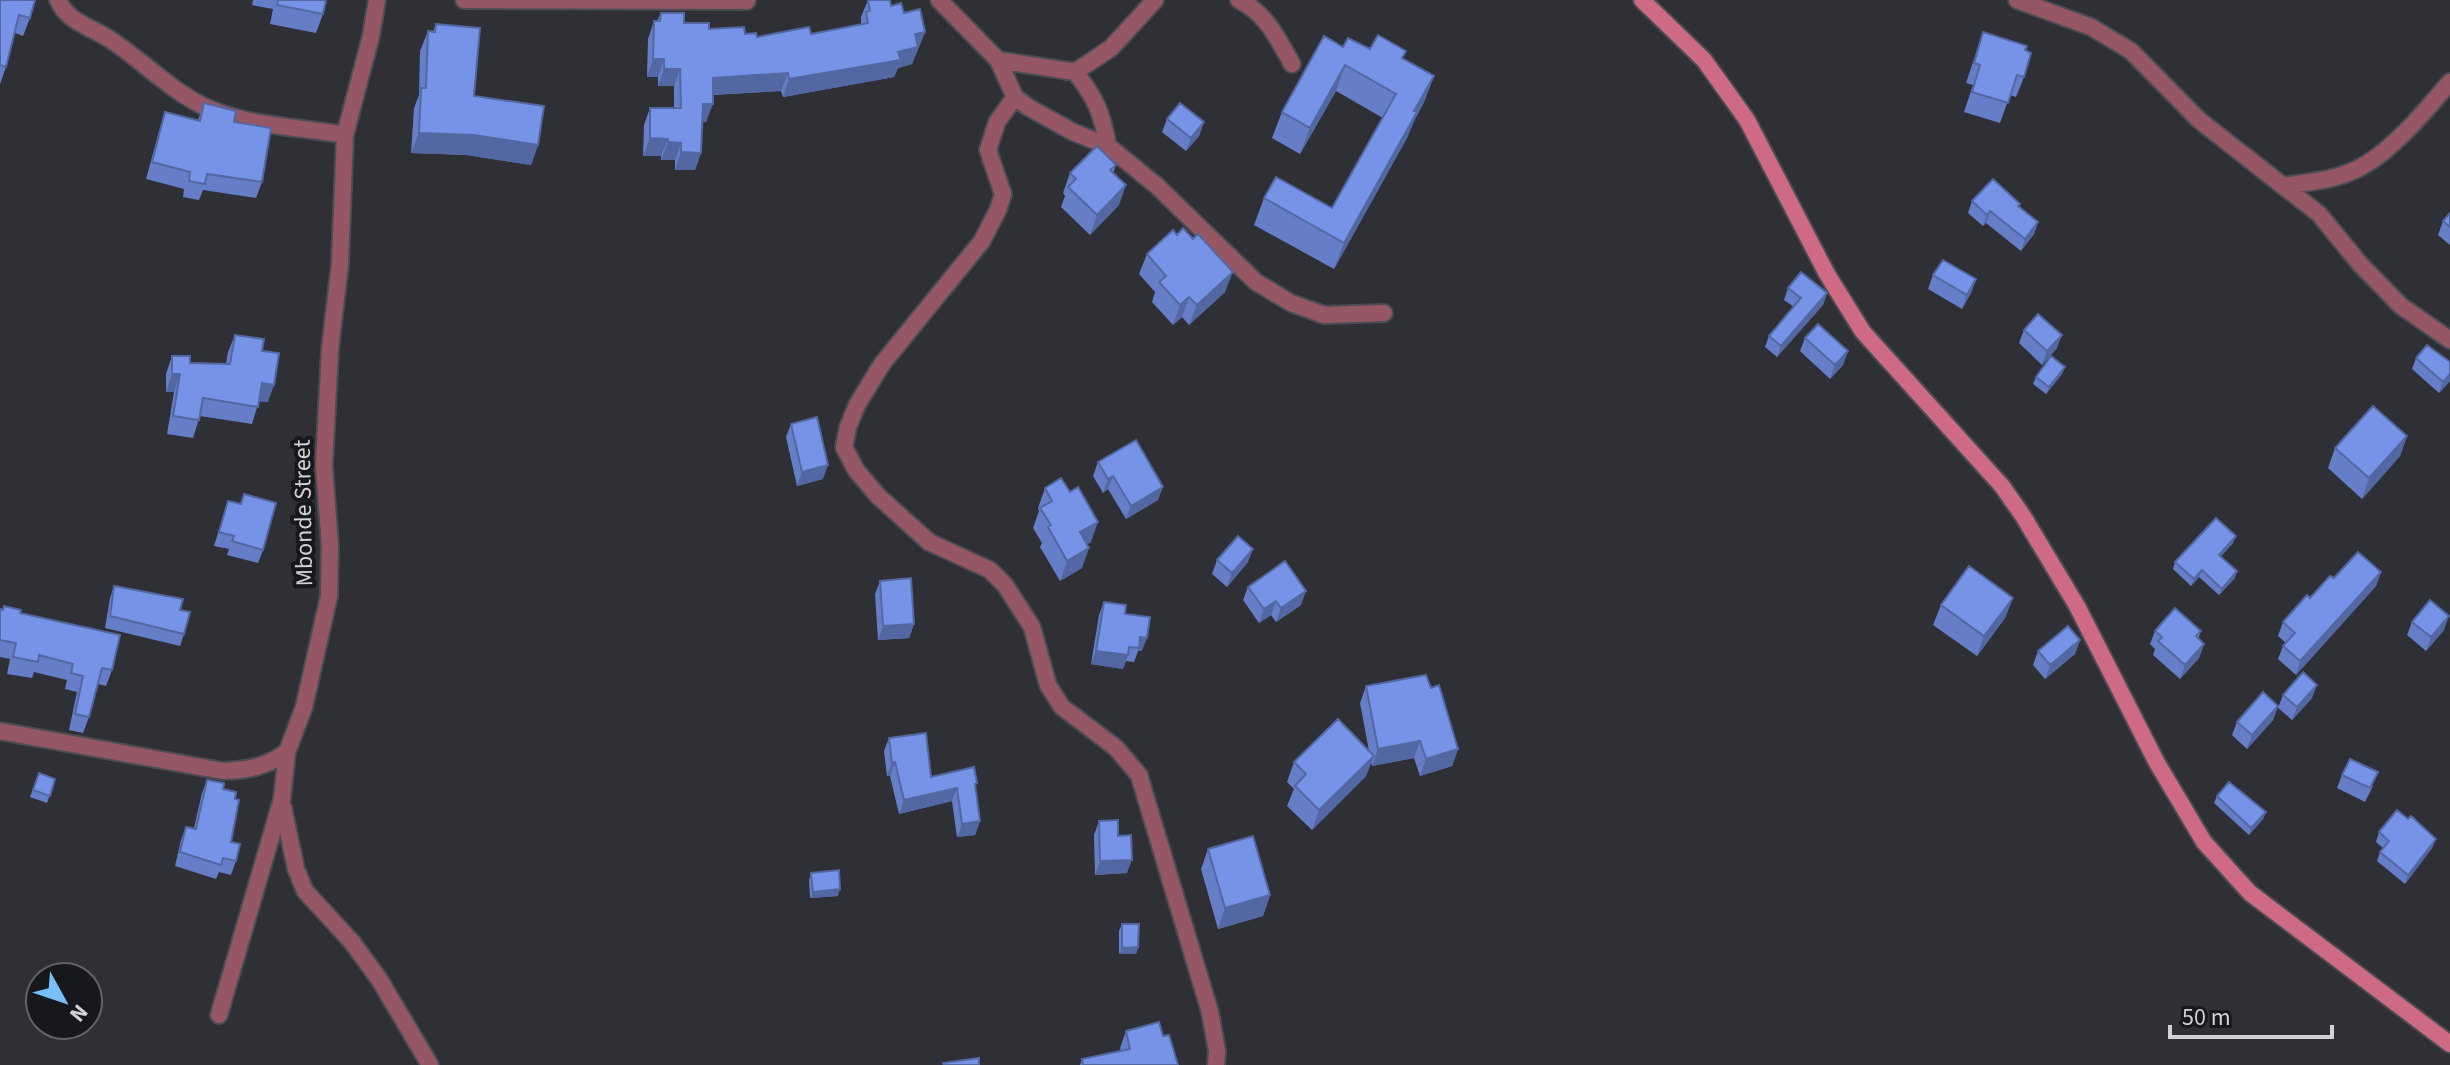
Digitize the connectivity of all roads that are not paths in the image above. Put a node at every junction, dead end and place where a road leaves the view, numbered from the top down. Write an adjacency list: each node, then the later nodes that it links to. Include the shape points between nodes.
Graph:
1 (58, 0): 15 (street, via 68,15 210,109 254,124)
2 (377, 0): 15 (street, Mbonde Street)
3 (464, 0): 9 (street)
4 (939, 0): 10 (street)
5 (1155, 0): 12 (street, via 1111,48)
6 (1239, 0): 11 (street, via 1268,24)
7 (1642, 0): 24 (street, via 1704,60 1747,120 1863,332 2023,516 2204,842 2250,893)
8 (2017, 0): 17 (street, via 2091,27 2131,51 2199,120)
9 (747, 1)
10 (998, 60): 12 (street); 14 (street)
11 (1292, 64)
12 (1075, 72): 16 (street, via 1102,114)
13 (2450, 82): 17 (street, via 2417,122 2363,167)
14 (1015, 97): 16 (street); 26 (street, via 997,122 988,150 1003,194 998,210 982,241 882,364 857,405 844,447 878,496 929,542 990,570 1005,585 1032,627 1048,685 1062,707 1116,748 1139,775 1210,1012)
15 (345, 135): 21 (street, Mbonde Street, via 324,466 329,596 304,707)
16 (1108, 146): 18 (street, via 1256,282 1324,315)
17 (2284, 186): 19 (street, via 2319,214 2401,306)
18 (1384, 313)
19 (2450, 340)
20 (0, 731): 21 (street, via 223,771 272,763)
21 (287, 752): 22 (street, Mbonde Street)
22 (282, 799): 23 (street, Mbonde Street); 25 (street, via 286,832 305,891 379,979)
23 (219, 1015)
24 (2450, 1044)
25 (430, 1065)
26 (1216, 1065)

